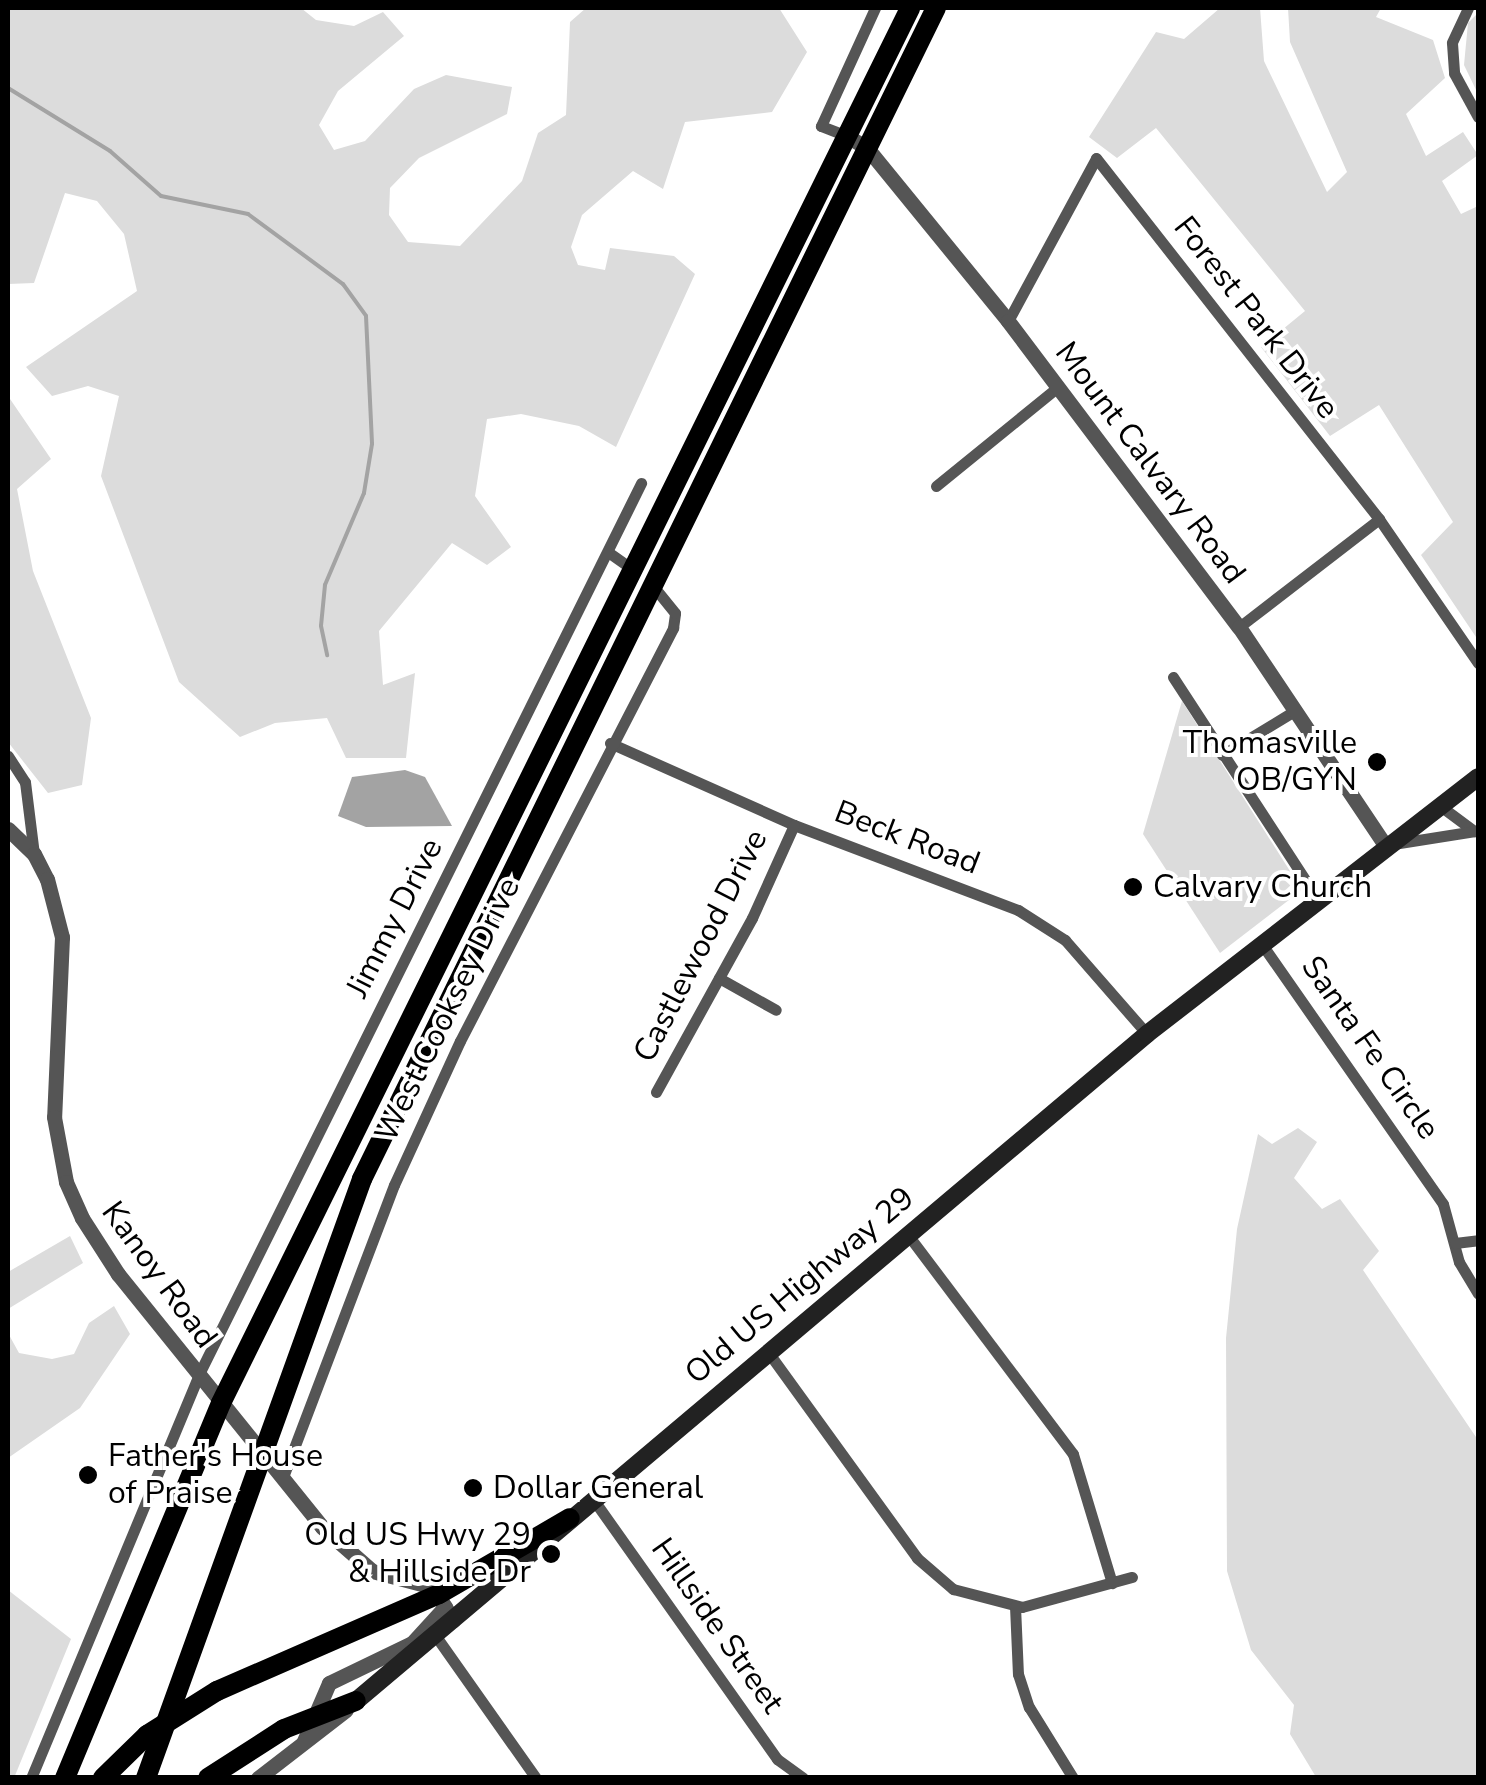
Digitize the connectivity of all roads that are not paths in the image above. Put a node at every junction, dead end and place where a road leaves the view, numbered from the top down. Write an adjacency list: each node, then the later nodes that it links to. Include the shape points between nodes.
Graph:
1 (875, 8): 6 (street, via 821,126)
2 (910, 8): 6 (highway)
3 (936, 8): 7 (highway)
4 (1468, 8): 5 (street, via 1452,43 1454,73)
5 (1478, 117)
6 (847, 136): 7 (street, Mount Calvary Road); 14 (highway)
7 (867, 148): 8 (street, Mount Calvary Road); 15 (highway)
8 (1008, 321): 9 (street, Mount Calvary Road); 12 (street, Forest Park Drive, via 1096,158)
9 (1058, 387): 11 (street); 16 (street, Mount Calvary Road)
10 (641, 484): 13 (street, Jimmy Drive)
11 (936, 486)
12 (1379, 519): 16 (street); 17 (street, Forest Park Drive)
13 (608, 552): 14 (street); 41 (street, Jimmy Drive)
14 (632, 569): 42 (highway)
15 (652, 585): 20 (street, West Cooksey Drive, via 675,613 673,628); 43 (highway, via 362,1179)
16 (1239, 627): 19 (street, Mount Calvary Road)
17 (1478, 664)
18 (1173, 677): 21 (street)
19 (1296, 710): 21 (street); 28 (street, Mount Calvary Road)
20 (610, 744): 25 (street, Beck Road); 44 (street, West Cooksey Drive, via 394,1185)
21 (1222, 755): 30 (street)
22 (8, 756): 29 (street, via 24,782)
23 (1478, 776): 24 (main road, Old US Highway 29)
24 (1439, 805): 27 (street); 28 (main road, Old US Highway 29)
25 (794, 825): 32 (street, Castlewood Drive); 34 (street, Beck Road, via 1043,924)
26 (8, 829): 29 (street, Kanoy Road)
27 (1477, 831): 28 (street, via 1414,845)
28 (1384, 844): 30 (main road, Old US Highway 29)
29 (34, 854): 41 (street, Kanoy Road, via 62,937 53,1096 66,1182 118,1274)
30 (1317, 898): 31 (main road, Old US Highway 29)
31 (1261, 943): 34 (main road, Old US Highway 29); 38 (street, Santa Fe Circle, via 1443,1204)
32 (719, 978): 33 (street); 35 (street, Castlewood Drive)
33 (776, 1010)
34 (1147, 1034): 36 (main road, Old US Highway 29)
35 (656, 1092)
36 (908, 1235): 40 (main road, Old US Highway 29); 48 (street, via 1073,1454)
37 (1478, 1240): 38 (street)
38 (1456, 1243): 39 (street, Santa Fe Circle)
39 (1478, 1294)
40 (768, 1352): 45 (main road, Old US Highway 29); 49 (street, via 916,1558 953,1589)
41 (198, 1376): 42 (street, Kanoy Road); 56 (street, Jimmy Drive)
42 (221, 1402): 43 (street, Kanoy Road); 57 (highway)
43 (261, 1449): 44 (street, Kanoy Road); 55 (highway)
44 (283, 1477): 50 (street, Kanoy Road, via 353,1558 372,1571 428,1582)
45 (593, 1499): 46 (main road, Old US Highway 29); 62 (street, Hillside Street, via 778,1758)
46 (570, 1518): 50 (highway); 50 (main road, Old US Highway 29)
47 (1132, 1577): 48 (street)
48 (1112, 1582): 49 (street)
49 (1014, 1606): 63 (street, via 1018,1674 1028,1706)
50 (446, 1607): 51 (main road, Old US Highway 29); 53 (street, via 412,1644 336,1676); 58 (highway, via 217,1691 147,1734)
51 (435, 1635): 52 (main road, Old US Highway 29); 61 (street)
52 (356, 1701): 53 (highway); 54 (street, Old US Highway 29)
53 (316, 1714): 54 (street); 59 (highway, via 239,1753)
54 (304, 1741): 60 (street, Old US Highway 29)
55 (148, 1773)
56 (31, 1778)
57 (65, 1778)
58 (103, 1778)
59 (208, 1778)
60 (258, 1778)
61 (536, 1778)
62 (803, 1778)
63 (1073, 1778)

